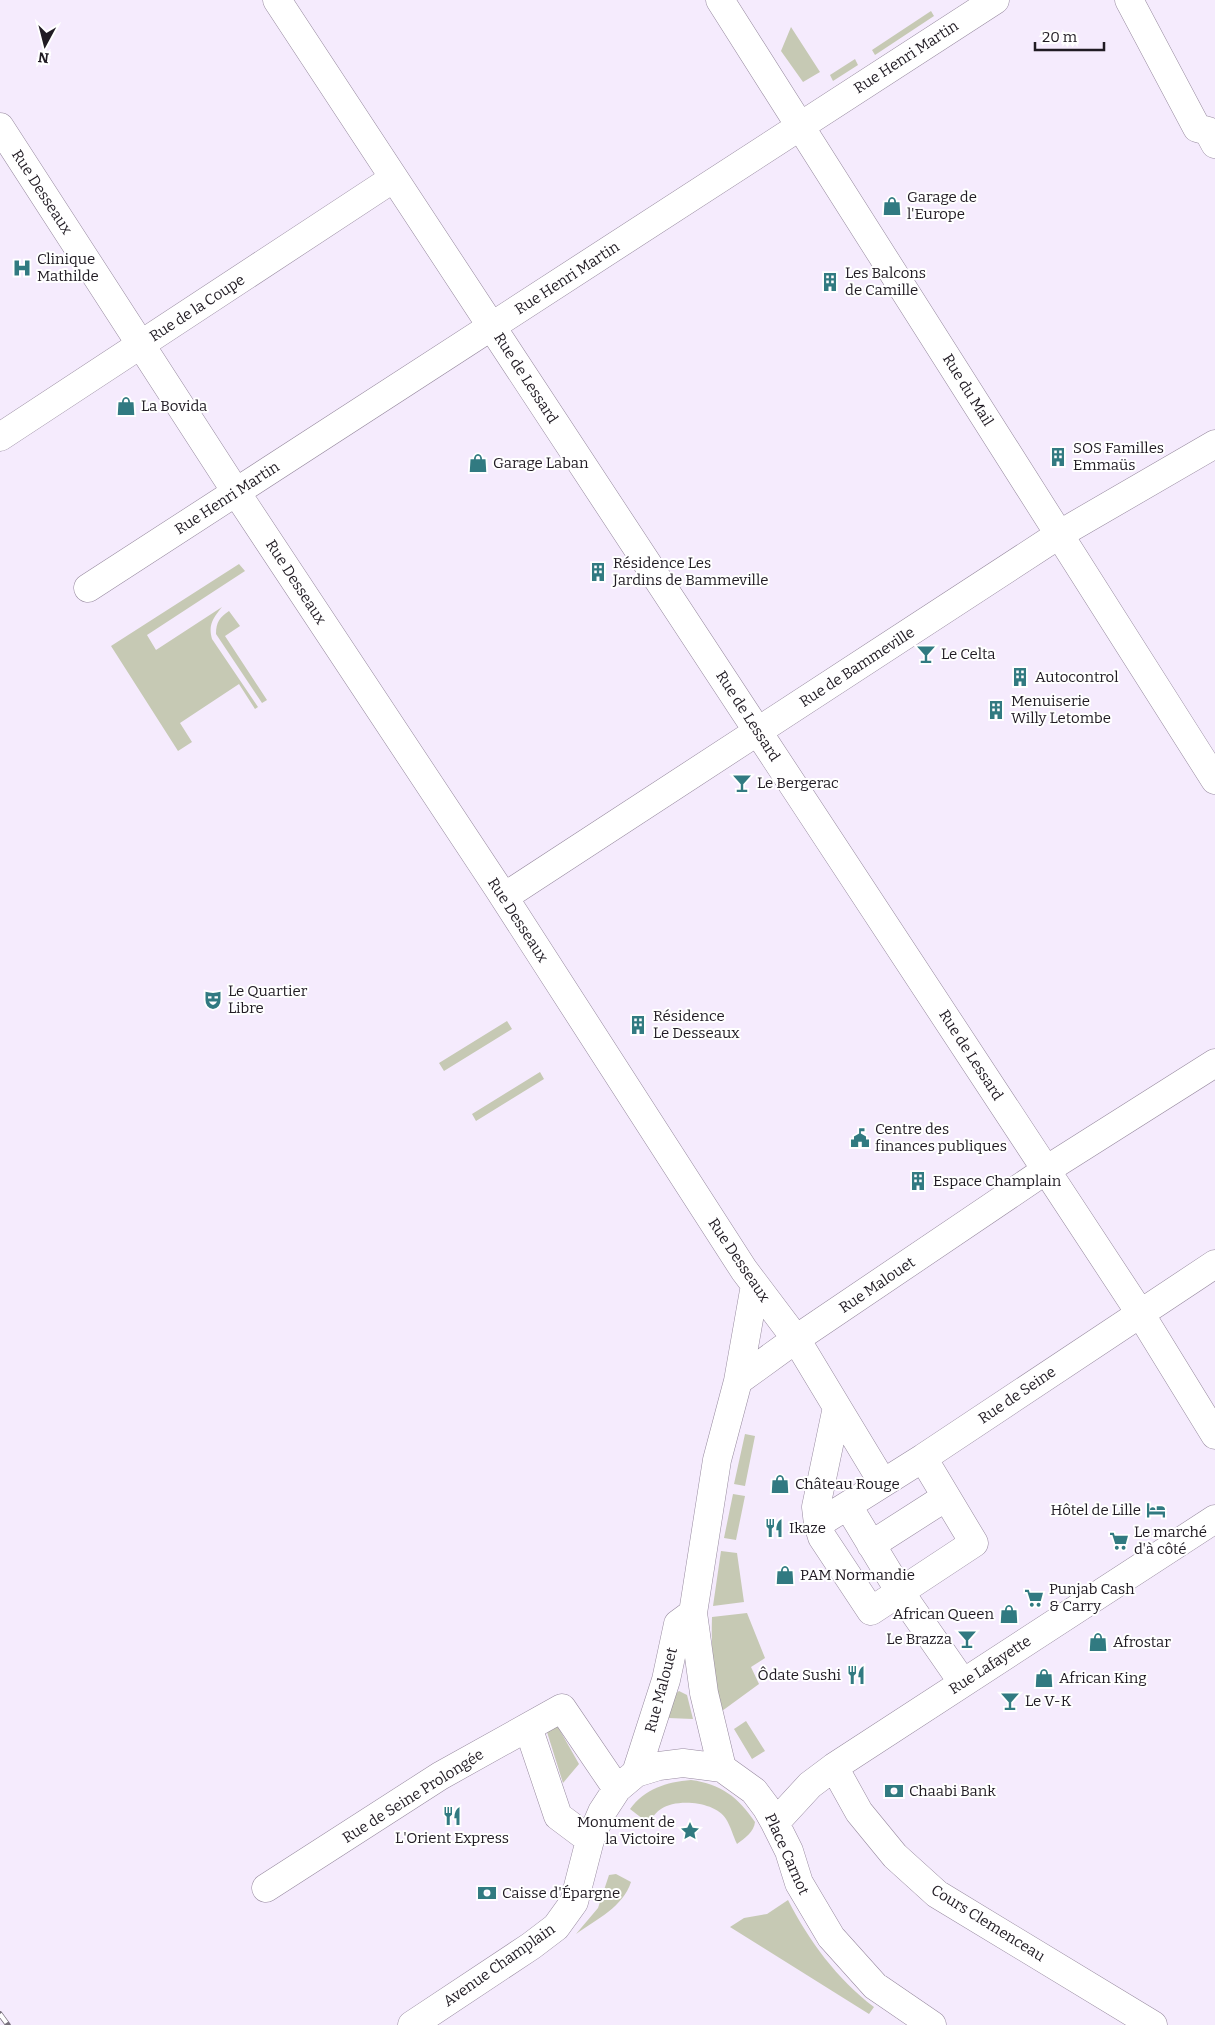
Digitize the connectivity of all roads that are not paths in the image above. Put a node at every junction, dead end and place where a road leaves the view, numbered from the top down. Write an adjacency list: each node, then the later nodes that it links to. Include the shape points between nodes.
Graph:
1 (277, 0): 8 (street, Rue de Lessard)
2 (720, 0): 5 (street, Rue du Mail)
3 (996, 0): 5 (street, Rue Henri Martin)
4 (1128, 0): 7 (street, via 1197,128)
5 (800, 126): 9 (street, Rue Henri Martin); 14 (street, Rue du Mail)
6 (0, 127): 10 (street, Rue Desseaux)
7 (1213, 134)
8 (394, 178): 9 (street, Rue de Lessard); 10 (street, Rue de la Coupe)
9 (492, 327): 13 (street, Rue Henri Martin); 16 (street, Rue de Lessard)
10 (141, 344): 11 (street, Rue de la Coupe); 13 (street, Rue Desseaux)
11 (0, 437)
12 (1215, 444): 14 (street, Rue de Bammeville)
13 (236, 492): 15 (street, Rue Henri Martin); 18 (street, Rue Desseaux)
14 (1060, 534): 16 (street, Rue de Bammeville); 17 (street, Rue du Mail)
15 (88, 588)
16 (758, 732): 18 (street, Rue de Bammeville); 20 (street, Rue de Lessard)
17 (1215, 780)
18 (504, 897): 22 (street, Rue Desseaux)
19 (1215, 1063): 20 (street, Rue Malouet)
20 (1046, 1170): 23 (street, Rue de Lessard); 24 (street, Rue Malouet)
21 (1215, 1264): 23 (street, Rue de Seine)
22 (755, 1285): 24 (street, Rue Desseaux); 25 (street)
23 (1140, 1313): 27 (street, Rue de Lessard); 28 (street, Rue de Seine)
24 (796, 1339): 25 (street, Rue Malouet); 26 (street, Rue Desseaux)
25 (738, 1381): 36 (street, Rue Malouet, via 718,1460)
26 (837, 1407): 29 (street, Rue Desseaux); 33 (street, via 816,1506)
27 (1215, 1435)
28 (922, 1458): 29 (street, Rue de Seine); 30 (street)
29 (883, 1483): 31 (street, Rue de Seine)
30 (946, 1497): 34 (street); 35 (street, via 974,1542)
31 (848, 1506): 33 (street, Rue de Seine); 34 (street)
32 (1215, 1518): 37 (street, Rue Lafayette)
33 (818, 1524): 35 (street, via 822,1537 871,1610)
34 (871, 1544): 35 (street)
35 (900, 1592): 37 (street)
36 (693, 1612): 40 (street, Rue Malouet, via 704,1693); 41 (street, Rue Malouet, via 678,1624 666,1680)
37 (963, 1683): 39 (street, Rue Lafayette)
38 (528, 1727): 41 (street, Rue de Seine Prolongée, via 562,1708); 43 (street, via 558,1816); 44 (street, Rue de Seine Prolongée, via 440,1776)
39 (834, 1767): 42 (street, Rue Lafayette, via 810,1786); 47 (street, Cours Clemenceau, via 859,1812 895,1856 937,1894)
40 (722, 1768): 41 (street, Place Carnot, via 683,1763 659,1766); 42 (street, Place Carnot, via 754,1791)
41 (626, 1781): 43 (street, via 602,1812)
42 (775, 1823): 45 (street, Place Carnot, via 789,1851 799,1883 831,1937 875,1986)
43 (590, 1840): 46 (street, Avenue Champlain, via 574,1902 556,1927)
44 (266, 1888)
45 (928, 2023)
46 (412, 2025)
47 (1153, 2025)

